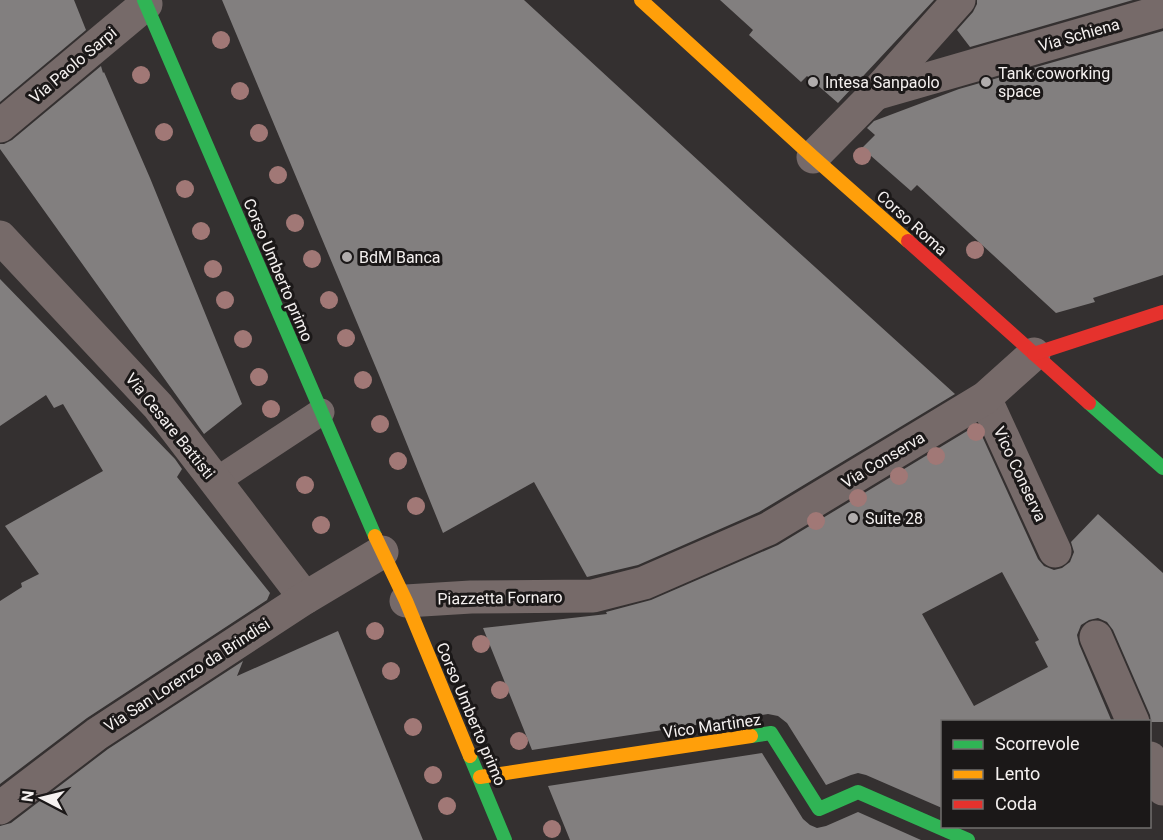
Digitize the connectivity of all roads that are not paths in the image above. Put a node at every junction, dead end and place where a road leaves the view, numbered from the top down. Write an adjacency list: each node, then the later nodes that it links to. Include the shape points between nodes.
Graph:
1 (642, 0): 7 (street, Corso Roma)
2 (959, 0): 5 (street)
3 (145, 2): 6 (street, Via Paolo Sarpi); 12 (street, Corso Umberto primo)
4 (1163, 11): 5 (street, Via Schiena)
5 (874, 94): 7 (street)
6 (0, 126)
7 (813, 157): 10 (street, Corso Roma)
8 (0, 237): 14 (street, Via Cesare Battisti, via 158,406)
9 (1163, 312): 10 (street, Via Conserva)
10 (1034, 354): 11 (street, Via Conserva); 13 (street, Corso Roma)
11 (985, 398): 15 (street, Vico Conserva); 17 (street, Via Conserva, via 768,529 644,583)
12 (321, 412): 14 (lane); 16 (street, Corso Umberto primo)
13 (1163, 468)
14 (216, 481): 18 (street, Via Cesare Battisti)
15 (1055, 551)
16 (382, 552): 18 (street, Via San Lorenzo da Brindisi); 19 (street, Corso Umberto primo)
17 (593, 596): 19 (street, Piazzetta Fornaro)
18 (305, 598): 25 (street, Via San Lorenzo da Brindisi, via 97,734)
19 (406, 601): 23 (street, Corso Umberto primo)
20 (1096, 637): 21 (street)
21 (1132, 720)
22 (1151, 762): 24 (street)
23 (480, 777): 26 (street, Corso Umberto primo); 27 (street, Vico Martinez, via 771,734 819,809 858,792)
24 (1163, 789)
25 (0, 808)
26 (505, 840)
27 (968, 840)

